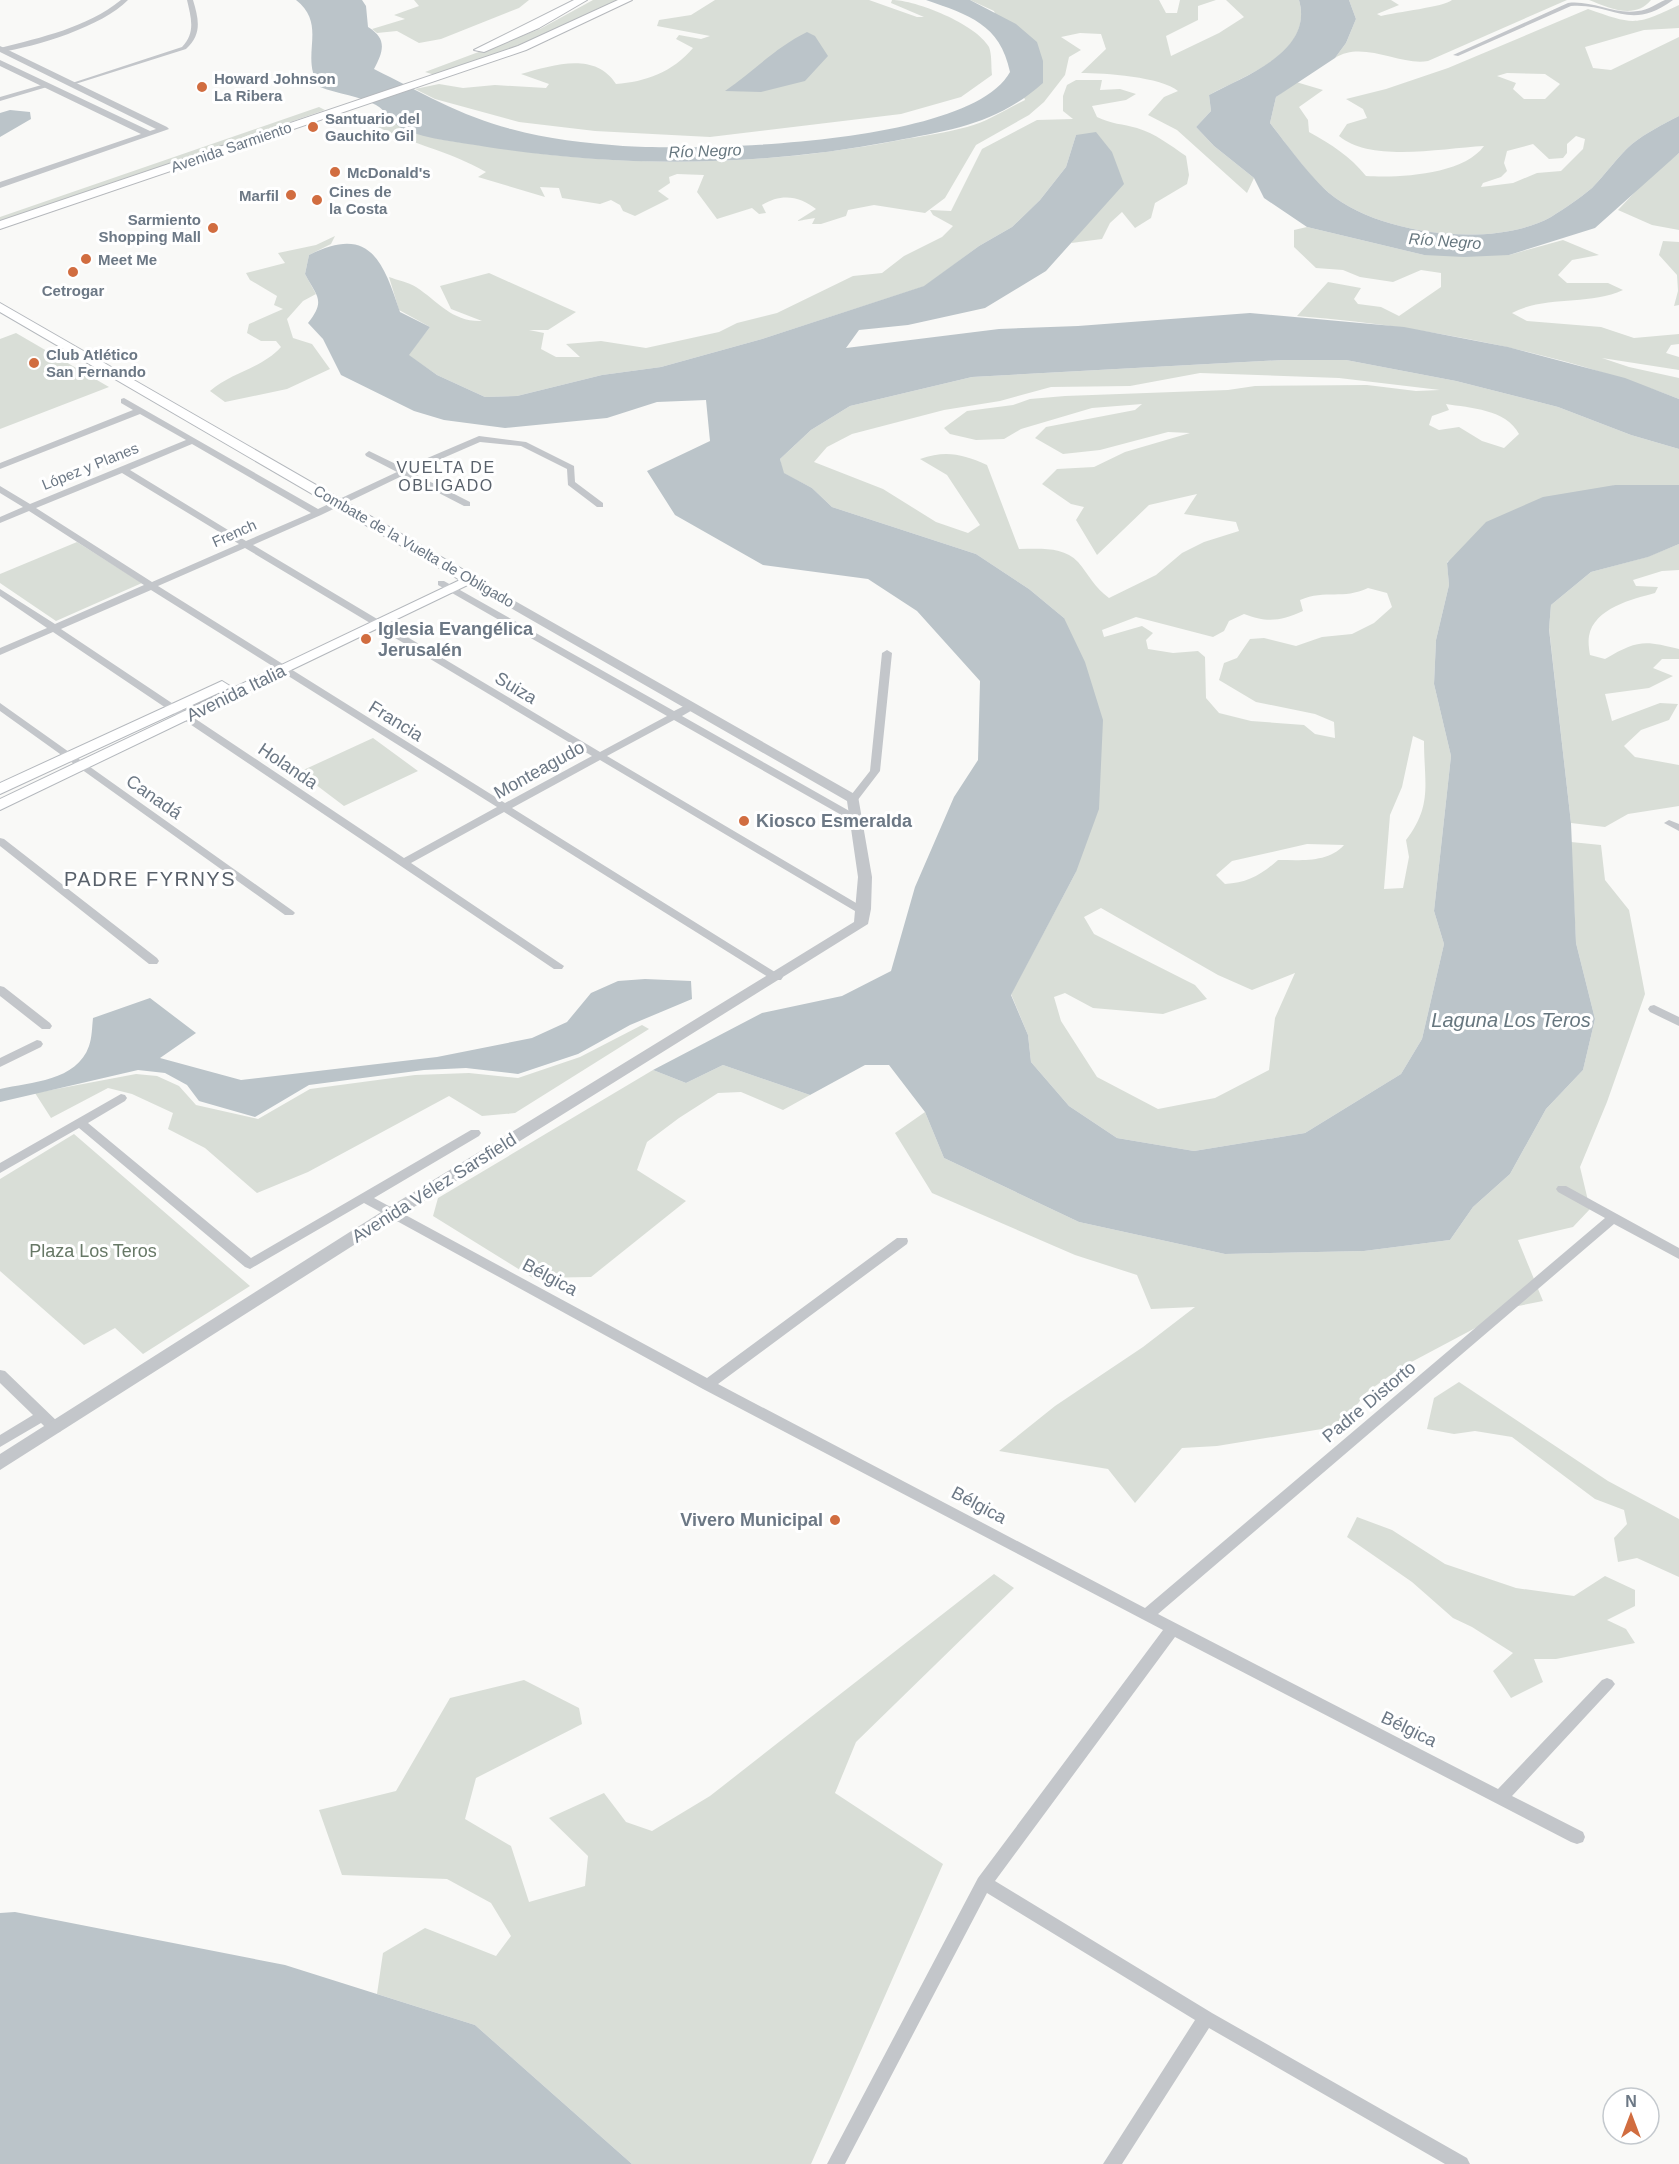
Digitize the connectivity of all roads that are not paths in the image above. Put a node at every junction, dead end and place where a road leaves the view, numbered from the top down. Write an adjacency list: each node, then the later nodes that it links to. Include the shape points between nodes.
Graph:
1 (125, 0): 6 (street, via 78,26)
2 (190, 0): 9 (street, via 198,27 194,40 184,48)
3 (582, 0): 18 (main road, Avenida Sarmiento, via 514,36)
4 (627, 0): 19 (main road, Avenida Sarmiento, via 522,48)
5 (1670, 0): 7 (street, via 1646,12 1631,14 1594,4 1570,4)
6 (0, 50): 9 (street)
7 (1456, 55)
8 (0, 63): 10 (street)
9 (69, 84): 10 (street); 11 (street); 13 (street)
10 (45, 86): 11 (street); 12 (street)
11 (59, 93): 14 (street)
12 (0, 99)
13 (154, 125): 14 (street); 14 (street, via 164,129)
14 (144, 132): 15 (street)
15 (24, 173): 16 (street); 17 (street)
16 (0, 178)
17 (0, 185)
18 (0, 215)
19 (0, 225)
20 (0, 307): 29 (main road, Combate de la Vuelta de Obligado)
21 (123, 401): 22 (street, Combate de la Vuelta de Obligado)
22 (141, 410): 23 (street, Combate de la Vuelta de Obligado); 25 (street)
23 (192, 441): 26 (street, López y Planes); 33 (street, Combate de la Vuelta de Obligado)
24 (369, 454): 27 (street)
25 (0, 466)
26 (122, 469): 32 (street, López y Planes); 35 (street, Suiza)
27 (403, 472): 29 (street, French); 30 (street); 31 (street, French, via 479,439 523,444 571,468 571,483)
28 (0, 489): 32 (street, Francia)
29 (340, 503): 33 (street, French); 36 (main road, Combate de la Vuelta de Obligado)
30 (466, 504)
31 (600, 505)
32 (30, 507): 34 (street, López y Planes); 37 (street, Francia)
33 (318, 513): 35 (street, French)
34 (0, 520)
35 (246, 544): 37 (street, French); 40 (street, Suiza)
36 (465, 577): 38 (main road, Avenida Italia); 46 (street, Combate de la Vuelta de Obligado)
37 (152, 586): 41 (street, French); 44 (street, Francia)
38 (446, 586): 40 (main road, Avenida Italia); 48 (street)
39 (0, 592): 41 (street, Holanda)
40 (372, 622): 44 (main road, Avenida Italia); 49 (street, Suiza)
41 (54, 628): 42 (street, French); 47 (street, Holanda)
42 (0, 652)
43 (887, 653): 52 (street, via 875,771)
44 (278, 666): 47 (main road, Avenida Italia); 54 (street, Francia)
45 (0, 706): 50 (street, Canadá)
46 (692, 706): 48 (street, Monteagudo); 52 (street, Combate de la Vuelta de Obligado)
47 (180, 713): 50 (main road, Avenida Italia); 57 (street, Holanda)
48 (675, 715): 49 (street, Monteagudo); 55 (street)
49 (599, 756): 54 (street, Monteagudo); 58 (street, Suiza)
50 (75, 762): 51 (main road, Avenida Italia); 53 (main road, Avenida Italia); 59 (street, Canadá)
51 (0, 789)
52 (854, 799): 55 (street)
53 (0, 805)
54 (504, 808): 57 (street, Monteagudo); 62 (street, Francia)
55 (856, 819): 58 (street)
56 (0, 841): 60 (street)
57 (402, 863): 61 (street, Holanda)
58 (864, 912): 62 (street, Avenida Vélez Sarsfield, via 861,924)
59 (289, 913)
60 (153, 961)
61 (558, 966)
62 (777, 977): 75 (street, Avenida Vélez Sarsfield)
63 (0, 990): 66 (street)
64 (1654, 1009): 65 (street)
65 (1679, 1022)
66 (46, 1026)
67 (37, 1044): 68 (street)
68 (0, 1063)
69 (121, 1098): 70 (street)
70 (81, 1123): 72 (street); 74 (street, Avenida Vélez Sarsfield, via 249,1264)
71 (475, 1133): 74 (street, Avenida Vélez Sarsfield)
72 (2, 1165)
73 (1562, 1189): 76 (street)
74 (366, 1199): 75 (street, Bélgica)
75 (392, 1214): 80 (street, Bélgica); 82 (street, Avenida Vélez Sarsfield)
76 (1613, 1218): 78 (street); 85 (street, Padre Distorto)
77 (902, 1241): 80 (street)
78 (1679, 1254)
79 (0, 1375): 81 (street)
80 (708, 1385): 85 (street, Bélgica)
81 (41, 1416): 82 (street); 83 (street)
82 (56, 1428): 84 (street, Avenida Vélez Sarsfield)
83 (0, 1442)
84 (0, 1462)
85 (1148, 1614): 86 (street, Bélgica)
86 (1172, 1629): 88 (street, Bélgica); 90 (street)
87 (1607, 1684): 88 (street)
88 (1502, 1797): 89 (street, Bélgica)
89 (1577, 1837)
90 (984, 1883): 91 (street); 92 (street)
91 (1206, 2018): 93 (street); 94 (street)
92 (836, 2164)
93 (1112, 2164)
94 (1461, 2164)

